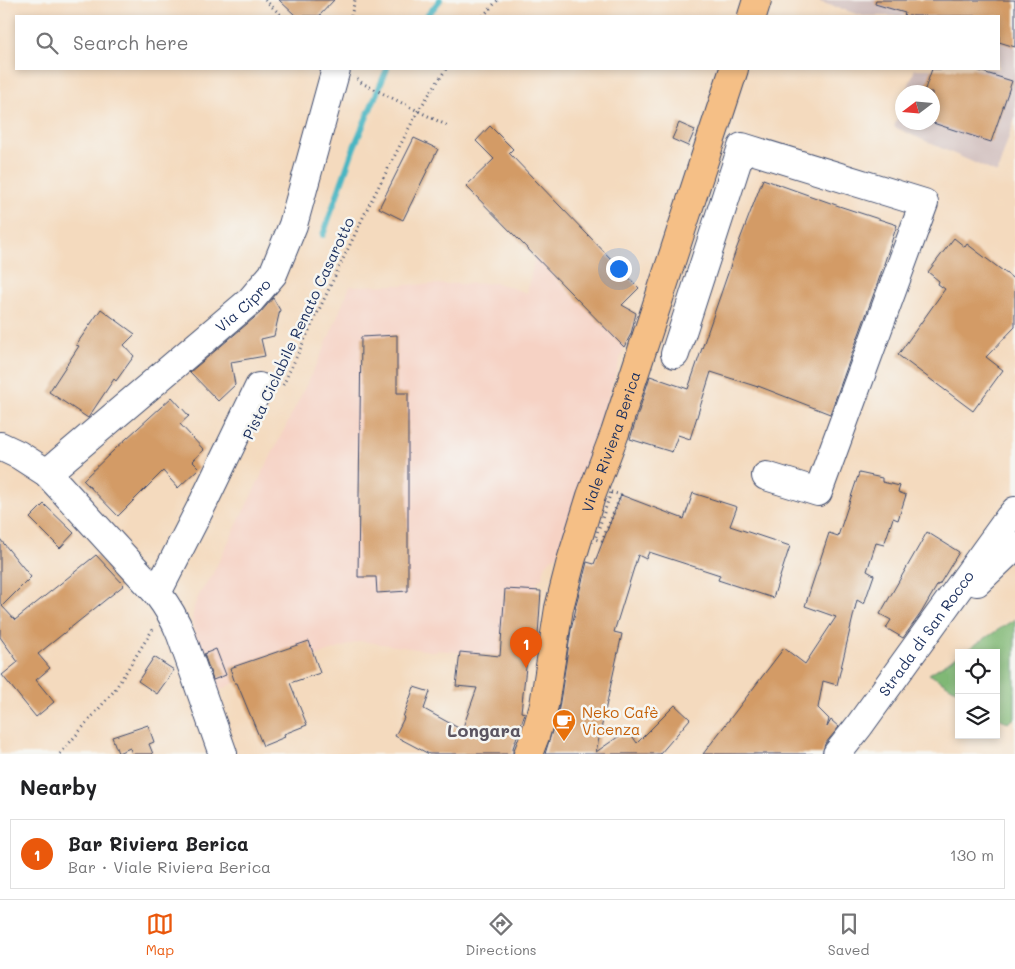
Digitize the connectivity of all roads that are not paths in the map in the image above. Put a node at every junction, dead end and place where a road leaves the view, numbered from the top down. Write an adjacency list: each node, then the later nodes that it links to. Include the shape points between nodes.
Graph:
1 (757, 0): 2 (main road)
2 (752, 15)
3 (336, 70): 10 (street, Via Cipro, via 293,225 273,274 250,301)
4 (734, 70): 5 (main road, Viale Riviera Berica)
5 (712, 135): 6 (street); 17 (main road, Viale Riviera Berica, via 571,561 559,608 544,705)
6 (742, 147): 7 (street); 11 (street, via 924,202 818,492)
7 (675, 354)
8 (270, 389): 14 (street, via 204,501)
9 (0, 446): 10 (street, via 19,454)
10 (47, 474): 14 (street)
11 (766, 476)
12 (1015, 512): 15 (street, Strada di San Rocco)
13 (1015, 546): 15 (street)
14 (157, 593): 16 (street, via 175,620)
15 (940, 613): 18 (street, Strada di San Rocco)
16 (223, 754)
17 (528, 754)
18 (836, 754)

